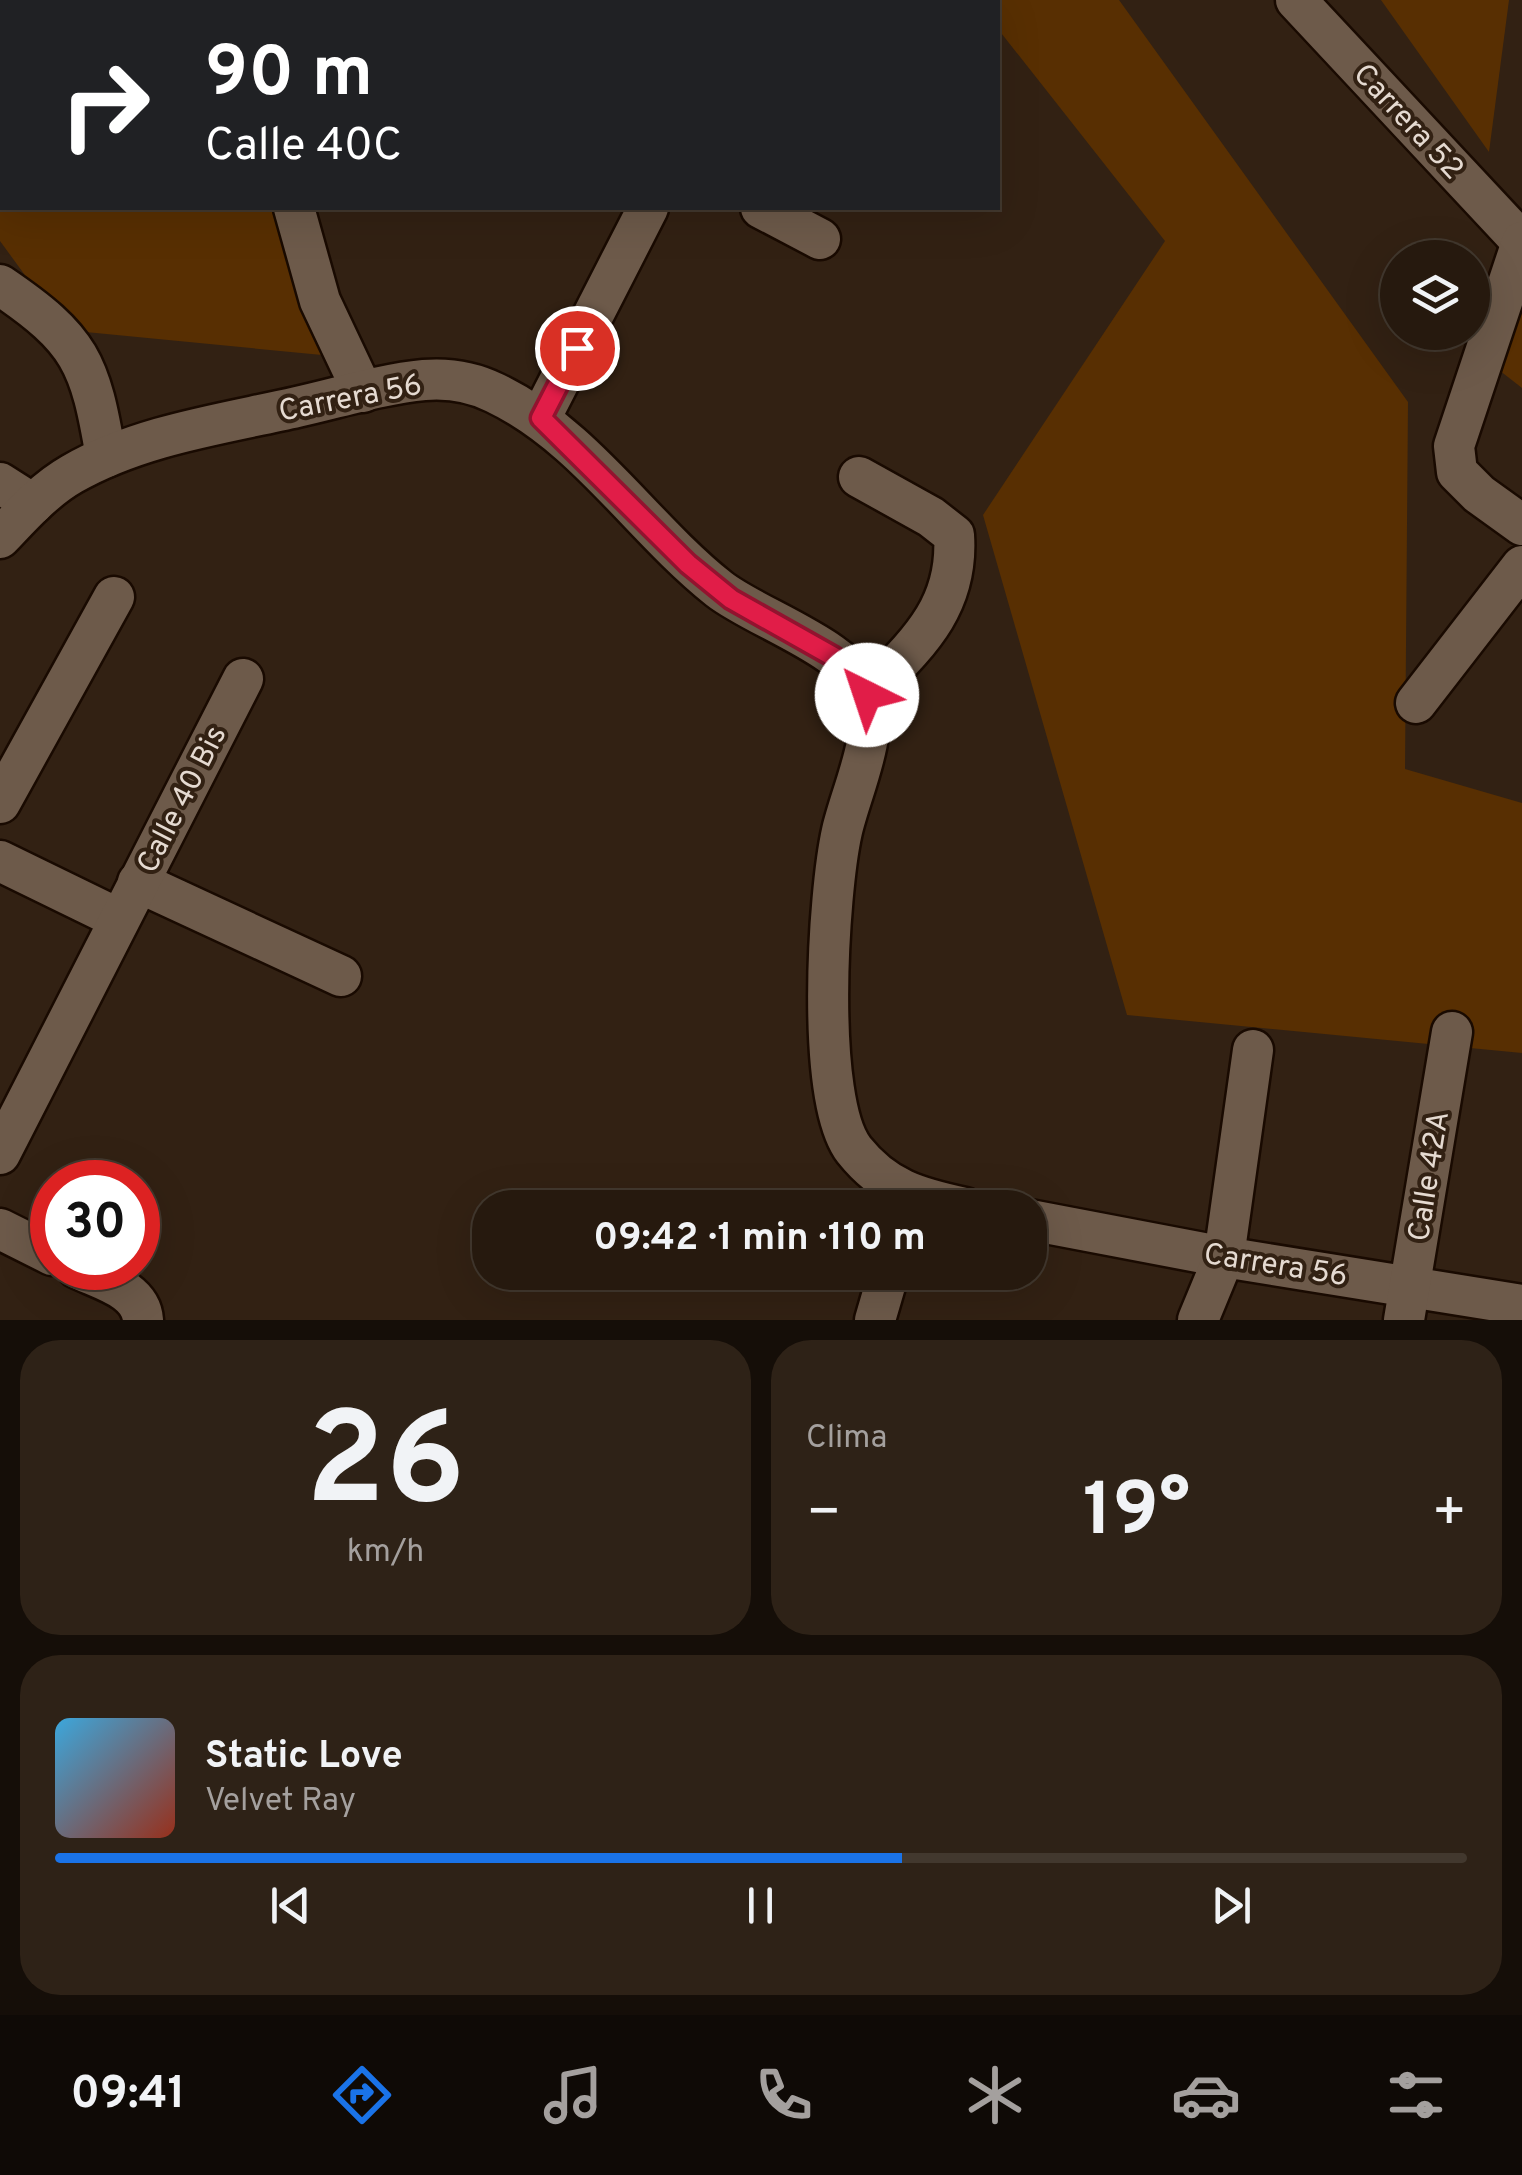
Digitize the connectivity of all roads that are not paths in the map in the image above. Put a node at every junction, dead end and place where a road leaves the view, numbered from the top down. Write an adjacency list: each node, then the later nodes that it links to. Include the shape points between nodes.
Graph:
1 (1296, 0): 6 (street, Carrera 52)
2 (294, 210): 8 (street, via 320,301)
3 (647, 210): 9 (street)
4 (765, 210): 5 (street)
5 (820, 239)
6 (1522, 242): 13 (street, via 1454,446 1457,472)
7 (0, 285): 10 (street, via 52,323 79,357 97,402)
8 (363, 392): 9 (street, Carrera 56, via 455,380); 10 (street, Carrera 56)
9 (541, 418): 18 (street, Carrera 56, via 688,564 731,599 834,657)
10 (106, 457): 12 (street, Carrera 56)
11 (859, 478): 18 (street, via 954,536 956,562 948,596 924,634)
12 (16, 494): 14 (street, Carrera 56)
13 (1522, 526)
14 (0, 538)
15 (1522, 566): 19 (street)
16 (114, 597): 20 (street)
17 (243, 679): 22 (street, Calle 40 Bis)
18 (867, 695): 28 (street, via 863,758 833,874 831,1081 851,1147)
19 (1416, 703)
20 (0, 803)
21 (0, 861): 23 (street)
22 (138, 882): 23 (street, Calle 40 Bis); 24 (street)
23 (119, 920): 27 (street, Calle 40 Bis)
24 (341, 976)
25 (1452, 1032): 35 (street, Calle 42A)
26 (1253, 1050): 32 (street)
27 (0, 1154)
28 (902, 1190)
29 (1047, 1223): 32 (street, Carrera 56)
30 (0, 1229): 31 (street)
31 (30, 1244)
32 (1224, 1257): 35 (street, Carrera 56); 39 (street)
33 (111, 1290): 37 (street)
34 (884, 1290): 38 (street)
35 (1407, 1302): 36 (street, Carrera 56)
36 (1522, 1305)
37 (138, 1308)
38 (875, 1320)
39 (1198, 1320)

